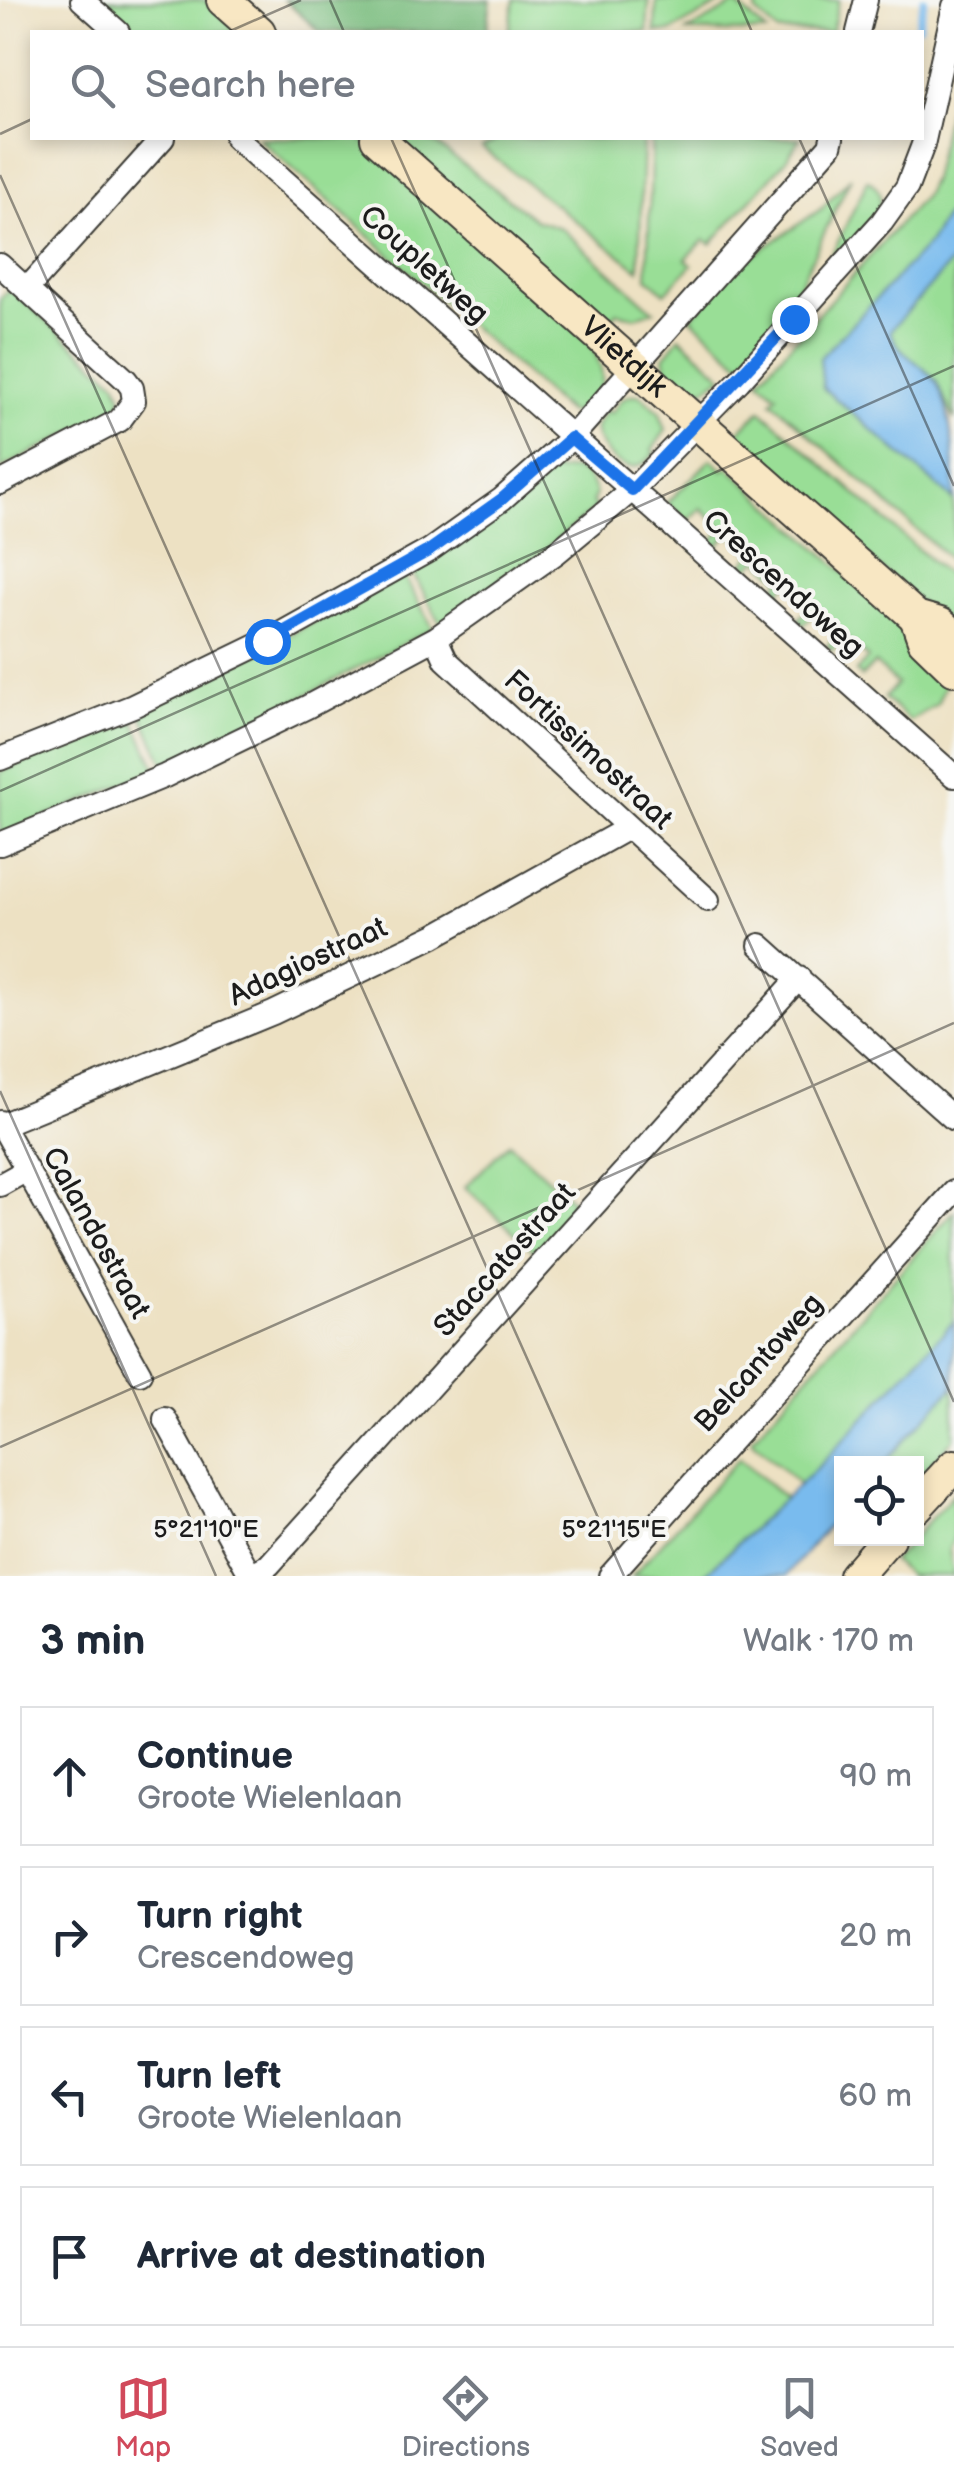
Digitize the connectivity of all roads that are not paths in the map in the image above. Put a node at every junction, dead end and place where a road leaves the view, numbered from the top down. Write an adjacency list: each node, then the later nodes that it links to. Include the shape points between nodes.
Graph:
1 (82, 0): 5 (street)
2 (223, 0): 6 (street)
3 (866, 0): 7 (street)
4 (954, 6): 15 (street, via 923,145 906,187 882,222)
5 (116, 30)
6 (257, 30)
7 (858, 30)
8 (161, 140): 13 (street)
9 (238, 140): 16 (street, Coupletweg)
10 (379, 140): 14 (street, Vlietdijk)
11 (832, 140): 14 (street)
12 (0, 265): 13 (street)
13 (27, 290): 17 (street, via 126,380 134,401 120,420)
14 (634, 368): 15 (street, Vlietdijk); 16 (street)
15 (698, 423): 18 (street); 19 (street, Vlietdijk)
16 (571, 438): 18 (street, Crescendoweg); 23 (street, via 502,499 364,589 133,706)
17 (0, 483)
18 (632, 490): 21 (street, via 556,554); 24 (street, Crescendoweg)
19 (916, 617): 20 (street, Vlietdijk); 22 (street, Vlietdijk, via 924,640)
20 (954, 636)
21 (436, 638): 25 (street, Fortissimostraat, via 446,660); 26 (street, via 165,776)
22 (954, 669)
23 (0, 759)
24 (954, 776)
25 (628, 828): 27 (street, Fortissimostraat); 31 (street, Adagiostraat, via 434,936 274,1012)
26 (0, 844)
27 (708, 900)
28 (760, 945): 29 (street)
29 (799, 978): 30 (street); 40 (street, Staccatostraat, via 269,1565)
30 (954, 1119)
31 (1, 1124): 32 (street, Calandostraat)
32 (26, 1170): 33 (street); 35 (street, Calandostraat)
33 (0, 1185)
34 (954, 1192): 41 (street, Belcantoweg)
35 (140, 1373)
36 (165, 1419): 40 (street)
37 (954, 1466): 38 (street)
38 (924, 1498)
39 (881, 1546): 42 (street)
40 (251, 1575)
41 (610, 1576)
42 (855, 1576)

